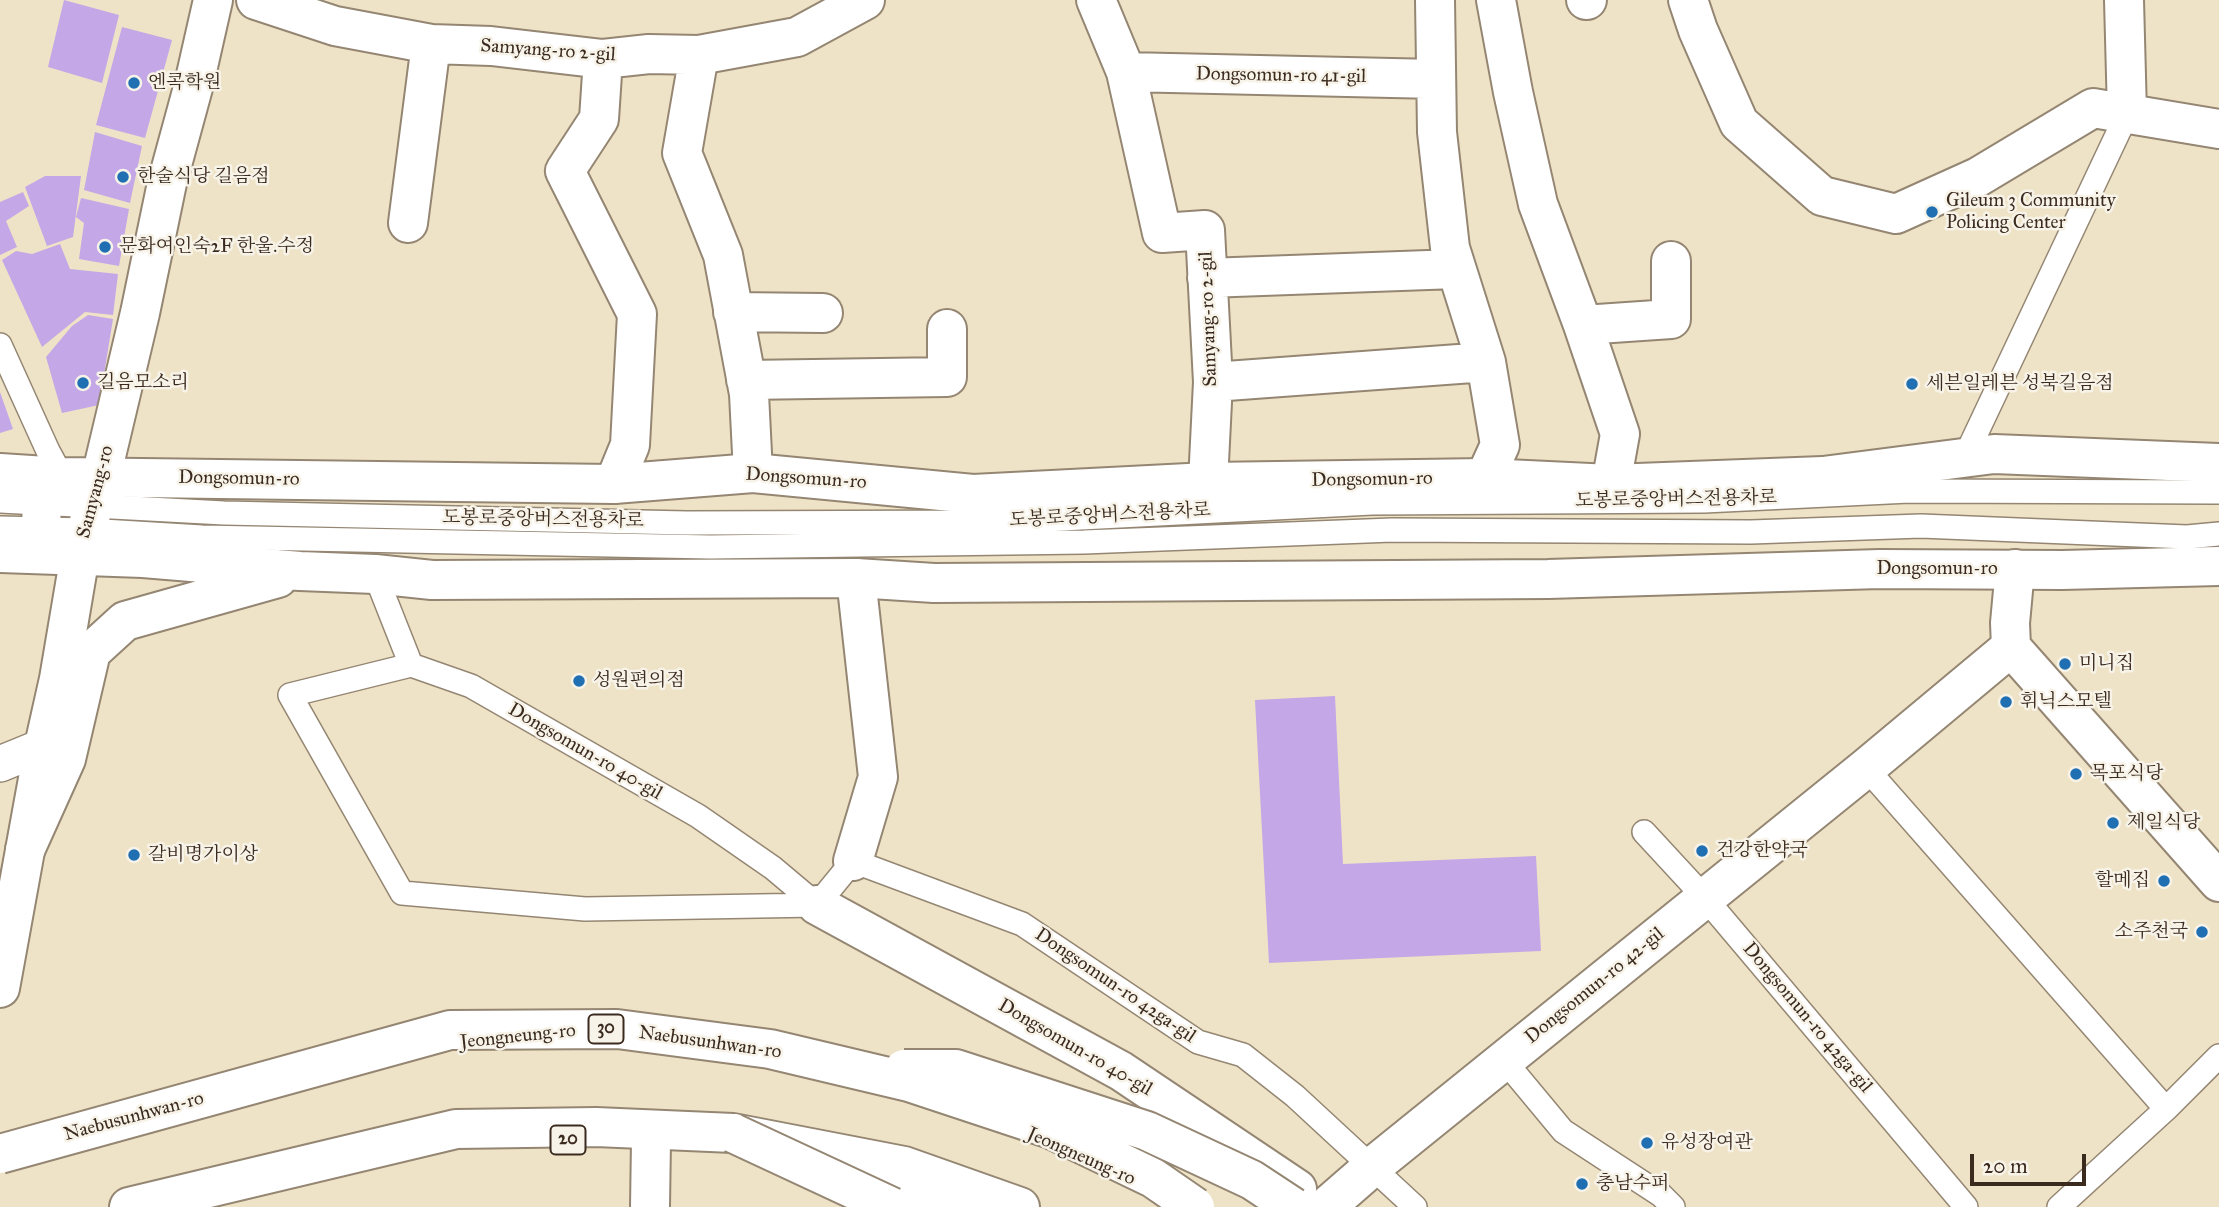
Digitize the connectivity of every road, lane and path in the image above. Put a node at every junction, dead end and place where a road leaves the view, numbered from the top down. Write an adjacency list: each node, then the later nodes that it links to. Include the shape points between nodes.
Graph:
1 (213, 0): 39 (main road, Samyang-ro)
2 (256, 0): 9 (main road, Samyang-ro 2-gil, via 335,26)
3 (865, 0): 10 (main road, Samyang-ro 2-gil, via 797,37)
4 (1096, 0): 12 (main road, Samyang-ro 2-gil)
5 (1435, 0): 13 (main road)
6 (1496, 0): 22 (main road, via 1538,204)
7 (1688, 0): 14 (main road, via 1739,123 1822,196 1896,214)
8 (2124, 0): 14 (main road)
9 (431, 44): 11 (main road, Samyang-ro 2-gil); 16 (main road)
10 (699, 55): 11 (main road, Samyang-ro 2-gil); 20 (main road, via 682,153 723,255)
11 (603, 59): 34 (main road, via 600,119 565,171 637,314 629,444)
12 (1126, 72): 13 (main road, Dongsomun-ro 41-gil); 19 (main road, Samyang-ro 2-gil, via 1162,233 1205,230)
13 (1436, 79): 18 (main road, via 1437,132)
14 (2110, 111): 15 (main road); 28 (lane)
15 (2219, 129)
16 (408, 223)
17 (1671, 261): 22 (main road, via 1671,319)
18 (1456, 269): 19 (main road); 25 (main road)
19 (1208, 278): 27 (main road, Samyang-ro 2-gil)
20 (733, 312): 21 (main road); 26 (main road)
21 (823, 313)
22 (1583, 326): 35 (main road, via 1620,433)
23 (947, 329): 26 (main road, via 947,377)
24 (0, 345): 38 (lane, via 26,405)
25 (1486, 362): 27 (main road); 32 (main road, via 1500,445)
26 (747, 380): 31 (main road)
27 (1213, 382): 33 (main road, Samyang-ro 2-gil)
28 (1965, 457): 29 (main road, Dongsomun-ro, via 1994,454); 35 (main road, Dongsomun-ro, via 1823,476)
29 (2219, 463)
30 (0, 473): 38 (main road, Dongsomun-ro)
31 (752, 473): 33 (main road, Dongsomun-ro, via 973,494); 34 (main road, Dongsomun-ro)
32 (1486, 478): 33 (main road, Dongsomun-ro); 35 (main road, Dongsomun-ro)
33 (1208, 482)
34 (614, 484): 39 (main road, Dongsomun-ro)
35 (1611, 484)
36 (2219, 492): 39 (lane, 도봉로중앙버스전용차로, via 1909,491 1704,501 1373,503 1003,522 673,523 224,513)
37 (0, 501): 38 (lane)
38 (46, 508): 39 (main road, Dongsomun-ro); 39 (main road, Dongsomun-ro); 40 (lane); 42 (main road, Dongsomun-ro)
39 (90, 517): 41 (lane, 도봉로중앙버스전용차로, via 202,537 710,547 1084,542 1392,530 1751,532 1921,526 2187,537); 45 (main road, Dongsomun-ro, via 143,558); 50 (main road, Samyang-ro)
40 (0, 528)
41 (2219, 534)
42 (0, 553)
43 (2219, 566): 44 (main road, Dongsomun-ro)
44 (2015, 569): 47 (main road, Dongsomun-ro, via 1534,579 934,583); 48 (main road)
45 (300, 571): 46 (main road, Dongsomun-ro); 54 (main road, via 125,621 91,652 66,759)
46 (375, 574): 47 (main road, Dongsomun-ro, via 432,580); 49 (lane)
47 (856, 578): 55 (main road, via 878,776)
48 (2011, 647): 52 (main road, Dongsomun-ro 42-gil); 56 (main road)
49 (411, 665): 58 (lane, Dongsomun-ro 40-gil, via 471,686 698,816); 58 (lane, via 290,695 402,893 585,909)
50 (44, 746): 51 (street); 54 (main road, Samyang-ro)
51 (0, 764)
52 (1866, 768): 57 (main road, Dongsomun-ro 42-gil); 63 (lane)
53 (1644, 832): 57 (lane, Dongsomun-ro 42ga-gil)
54 (25, 850): 59 (main road, Samyang-ro)
55 (853, 861): 58 (lane); 68 (lane, Dongsomun-ro 42ga-gil, via 1022,924 1198,1042 1243,1055)
56 (2219, 882)
57 (1705, 898): 61 (main road, Dongsomun-ro 42-gil); 81 (lane, Dongsomun-ro 42ga-gil)
58 (817, 905): 78 (main road, Dongsomun-ro 40-gil, via 1121,1071)
59 (0, 988)
60 (2219, 1056): 63 (lane)
61 (1504, 1060): 68 (main road, Dongsomun-ro 42-gil); 80 (lane, via 1563,1131)
62 (847, 1068): 66 (main road, Naebusunhwan-ro / 30, bridge, via 770,1049 617,1030 450,1030); 76 (main road, Naebusunhwan-ro / 30, bridge, via 909,1082 1051,1129 1153,1178); 77 (main road, 30, bridge, via 956,1069 1147,1131 1252,1180)
63 (2166, 1109): 82 (lane)
64 (733, 1133): 69 (main road, via 596,1127 456,1129); 72 (main road, bridge); 74 (main road, bridge, via 904,1166)
65 (651, 1140): 70 (main road, 20, via 454,1141); 71 (main road); 73 (main road, 20, via 791,1158)
66 (0, 1154)
67 (0, 1166): 75 (main road, Jeongneung-ro, via 472,1038 670,1022 864,1061 1171,1197)
68 (1372, 1167): 78 (main road, Dongsomun-ro 42-gil); 79 (lane, Dongsomun-ro 42ga-gil)
69 (129, 1207)
70 (181, 1207)
71 (650, 1207)
72 (892, 1207)
73 (954, 1207)
74 (1020, 1207)
75 (1184, 1207)
76 (1195, 1207)
77 (1293, 1207)
78 (1325, 1207)
79 (1415, 1207)
80 (1673, 1207)
81 (1966, 1207)
82 (2059, 1207)

